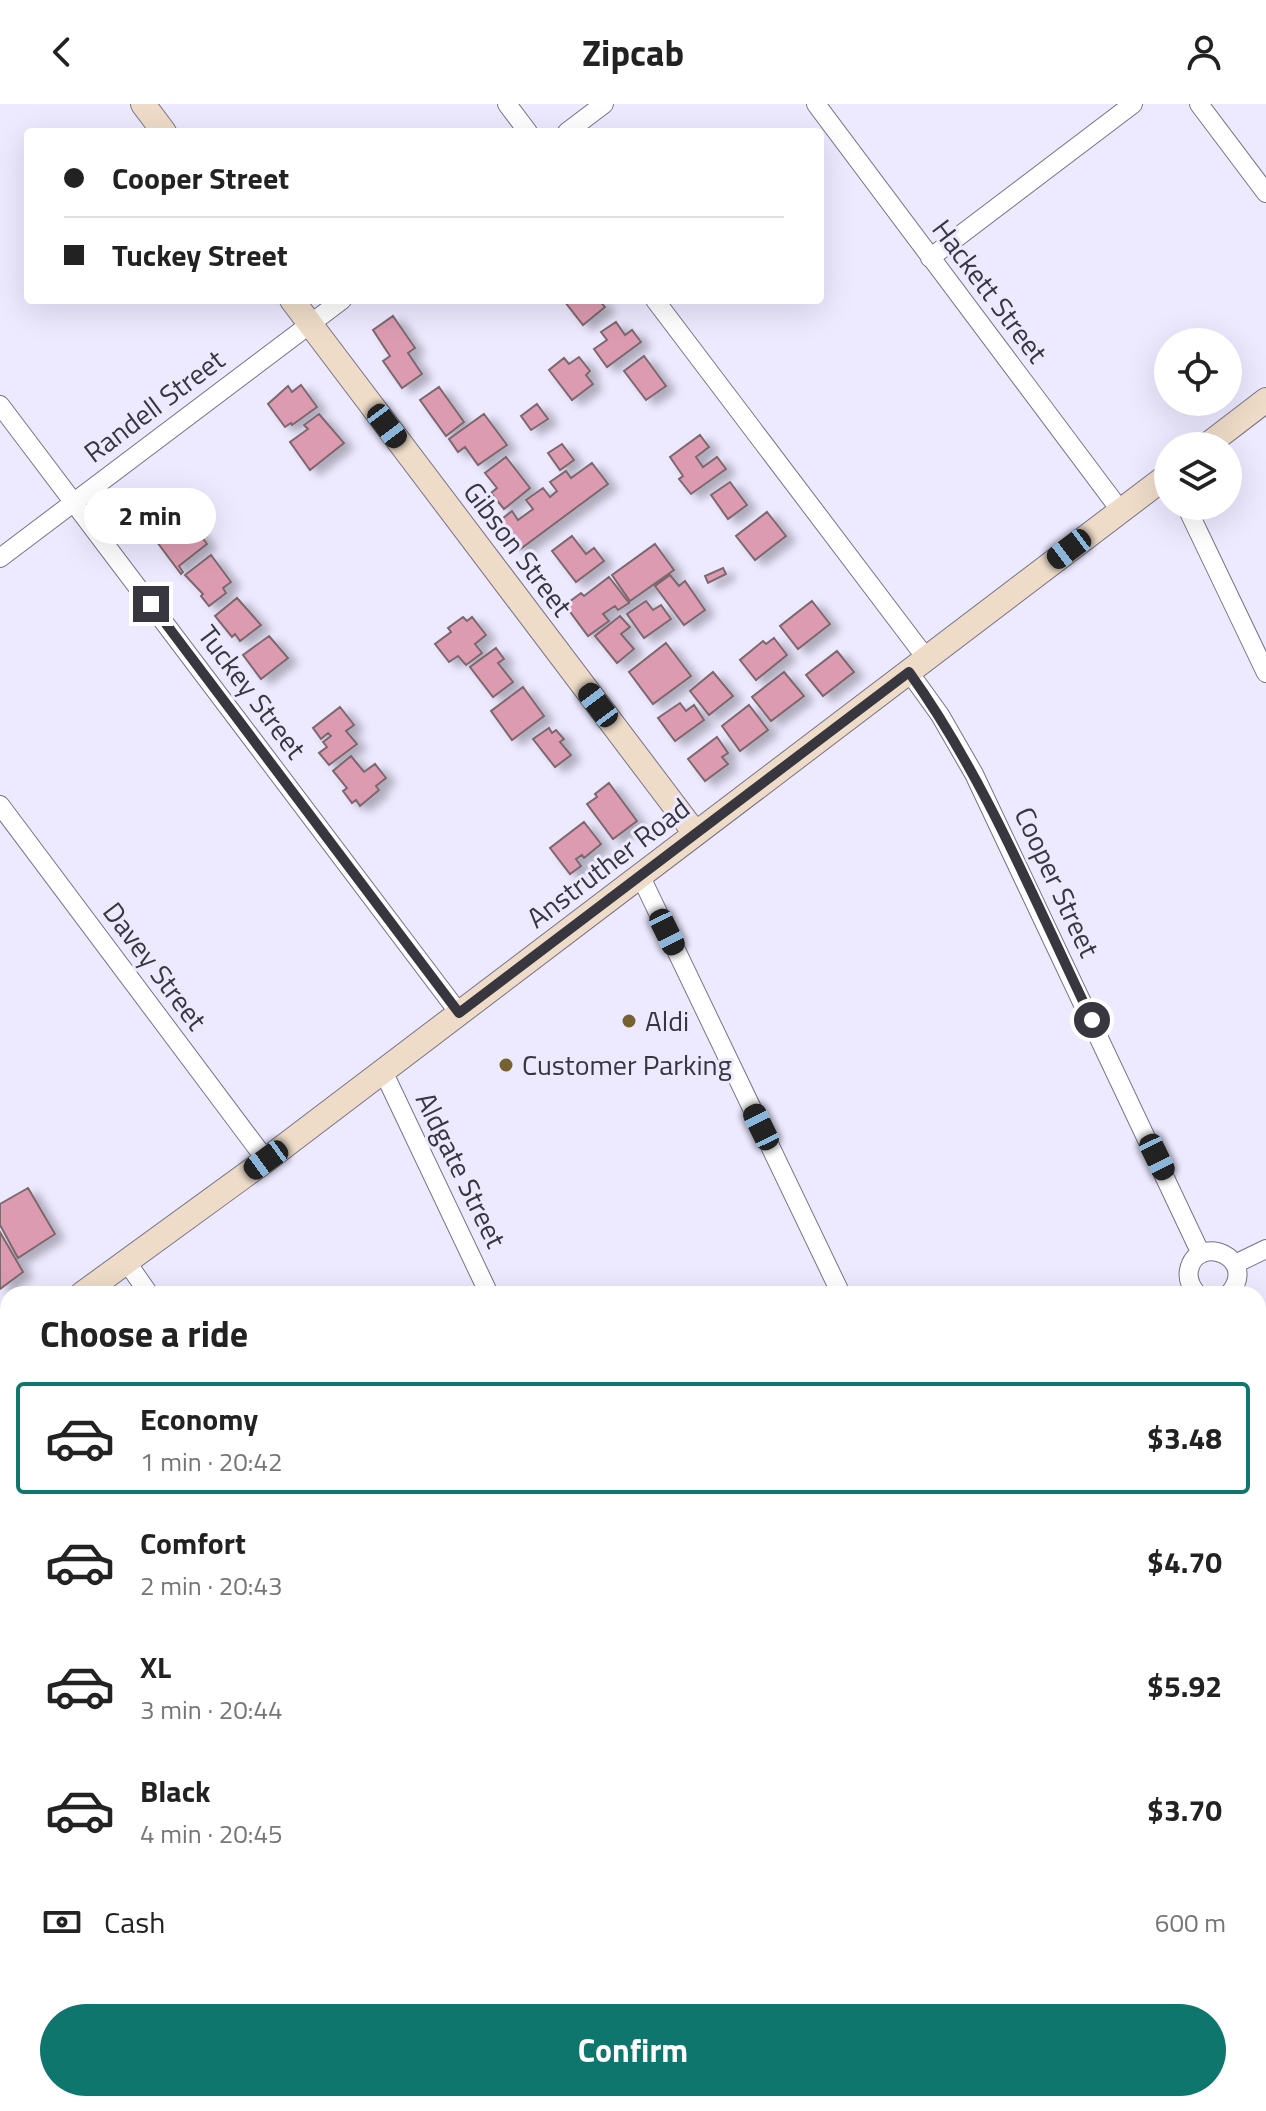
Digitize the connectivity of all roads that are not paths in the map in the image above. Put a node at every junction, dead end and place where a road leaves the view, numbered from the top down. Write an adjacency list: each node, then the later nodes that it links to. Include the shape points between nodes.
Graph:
1 (143, 104): 7 (main road)
2 (507, 104): 8 (street)
3 (604, 104): 9 (street)
4 (816, 104): 11 (street, Hackett Street)
5 (1133, 104): 11 (street)
6 (1199, 104): 10 (street)
7 (161, 128)
8 (525, 128)
9 (572, 128)
10 (1266, 193)
11 (930, 258): 21 (street, Hackett Street)
12 (295, 304): 15 (main road, Gibson Street)
13 (337, 304): 15 (street, Randell Street)
14 (658, 304): 24 (street, Cooper Street)
15 (310, 324): 20 (street, Randell Street); 27 (main road, Gibson Street)
16 (1266, 400): 18 (main road)
17 (0, 405): 20 (street, Tuckey Street)
18 (1224, 432)
19 (1154, 485): 21 (main road, Anstruther Road)
20 (73, 502): 23 (street, Randell Street); 29 (street, Tuckey Street)
21 (1120, 510): 24 (main road, Anstruther Road)
22 (1193, 520): 25 (street)
23 (0, 558)
24 (918, 665): 27 (main road, Anstruther Road); 33 (street, Cooper Street)
25 (1266, 673)
26 (0, 805): 31 (street, Davey Street)
27 (695, 833): 28 (main road, Anstruther Road)
28 (640, 875): 29 (main road, Anstruther Road); 39 (street)
29 (459, 1013): 30 (main road, Anstruther Road)
30 (383, 1071): 31 (main road, Anstruther Road); 38 (street, Aldgate Street)
31 (266, 1160): 34 (main road, Anstruther Road)
32 (1266, 1249): 35 (street)
33 (1201, 1254): 35 (street, via 1224,1253); 40 (street, via 1189,1272)
34 (126, 1261): 36 (main road, Anstruther Road); 37 (street)
35 (1235, 1264): 41 (street)
36 (93, 1286)
37 (143, 1286)
38 (485, 1286)
39 (837, 1286)
40 (1188, 1286)
41 (1234, 1286)

